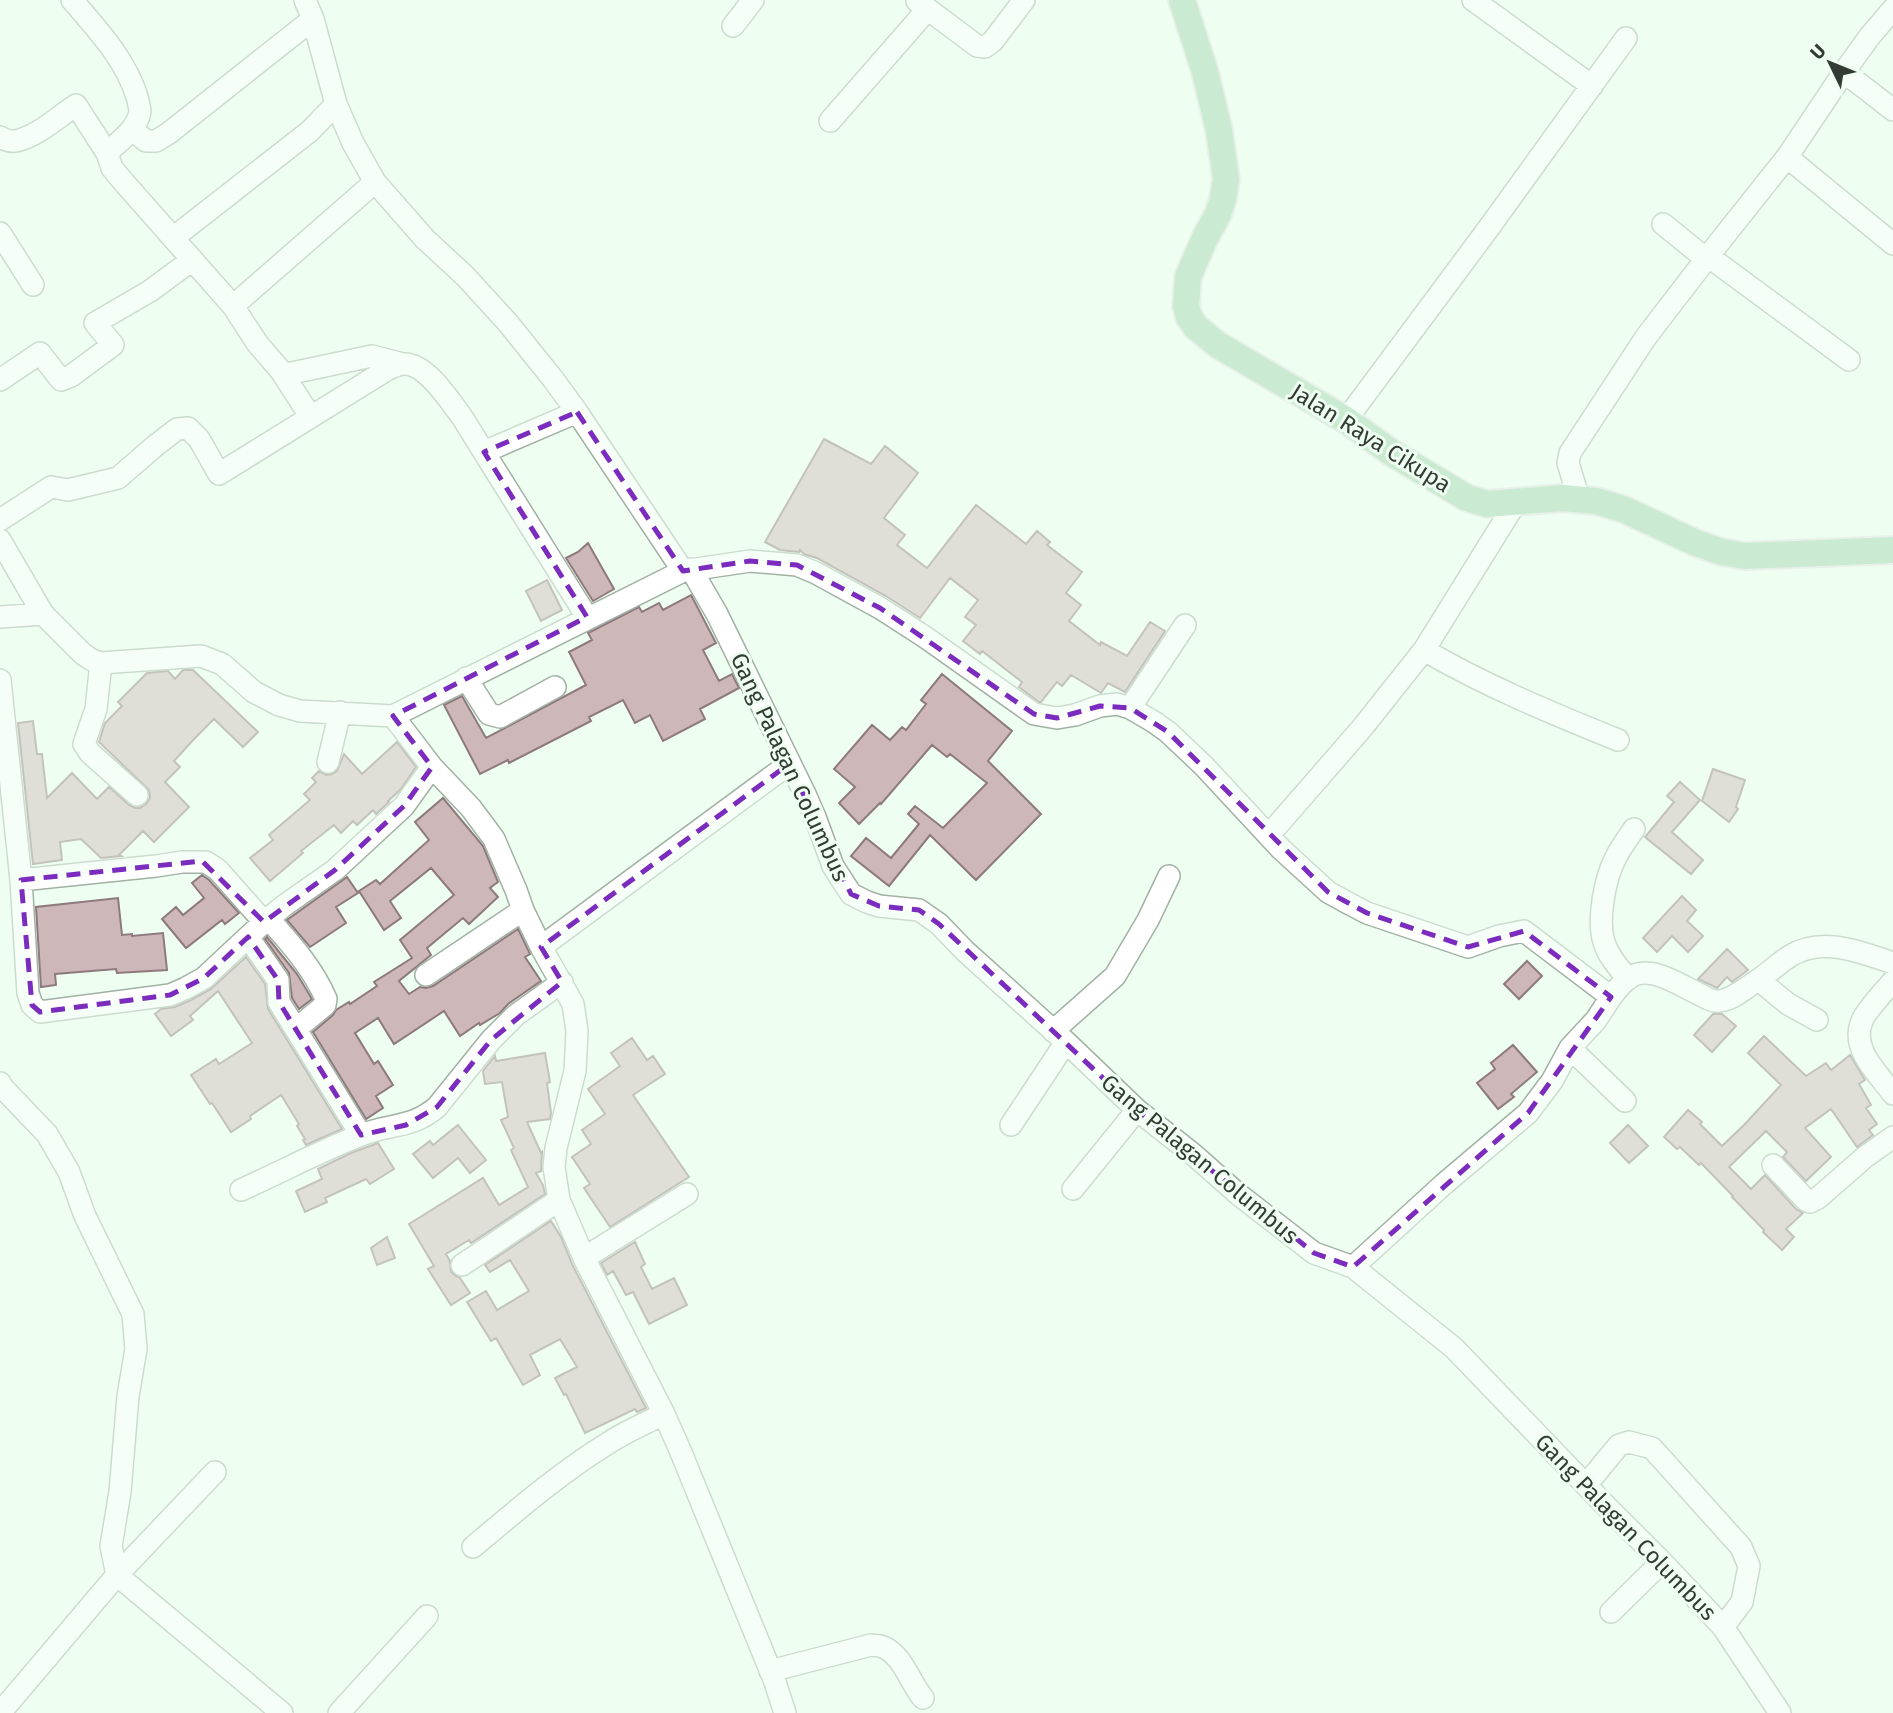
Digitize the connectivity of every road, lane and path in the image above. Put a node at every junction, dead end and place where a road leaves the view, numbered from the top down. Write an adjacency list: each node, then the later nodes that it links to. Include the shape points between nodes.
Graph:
1 (72, 0): 16 (street, via 104,37 133,83 141,110)
2 (753, 0): 9 (street)
3 (1024, 0): 6 (street, via 985,47 977,46)
4 (1182, 0): 35 (main road, Jalan Raya Cikupa, via 1205,72 1226,179 1218,214 1188,277 1189,317 1218,345)
5 (1473, 0): 12 (street)
6 (921, 5): 15 (street)
7 (1893, 9): 11 (street)
8 (309, 10): 13 (street, Gang Palagan Columbus); 16 (street, via 156,141 146,141)
9 (733, 26)
10 (1626, 38): 12 (street)
11 (1844, 72): 14 (street); 19 (street)
12 (1592, 86): 35 (street)
13 (336, 104): 20 (street, Gang Palagan Columbus); 23 (street, via 310,131)
14 (1893, 110)
15 (830, 121)
16 (133, 130): 18 (street)
17 (0, 137): 18 (street, via 16,141 76,105)
18 (107, 153): 23 (street, via 121,179)
19 (1787, 158): 24 (street); 25 (street)
20 (375, 182): 28 (street); 33 (street, Gang Palagan Columbus, via 508,323)
21 (1663, 224): 25 (street)
22 (0, 233): 27 (street)
23 (173, 238): 26 (street)
24 (1893, 244)
25 (1707, 257): 29 (street); 37 (street, via 1646,337 1570,453 1568,463)
26 (192, 260): 28 (street); 32 (street, via 95,323 113,345 71,376 61,380 40,353)
27 (33, 285)
28 (233, 306): 31 (street)
29 (1849, 360)
30 (403, 364): 31 (street, via 372,356 287,374); 34 (street); 36 (street, via 418,367 444,393)
31 (281, 371): 34 (street)
32 (0, 380)
33 (577, 412): 36 (street); 42 (street, Gang Palagan Columbus)
34 (310, 416): 39 (street, via 219,474 199,439 188,428 177,429 118,478 68,490 51,487)
35 (1346, 420): 38 (main road, Jalan Raya Cikupa, via 1467,498 1487,504)
36 (484, 452): 45 (street)
37 (1579, 499): 38 (main road, Jalan Raya Cikupa); 41 (main road, Jalan Raya Cikupa, via 1623,509 1696,543 1745,556)
38 (1516, 502): 47 (street)
39 (0, 520)
40 (0, 540): 43 (street)
41 (1893, 550)
42 (687, 570): 45 (street); 52 (street, via 750,561 797,565 880,608 1034,714 1057,718 1100,706); 57 (street, Gang Palagan Columbus, via 717,614)
43 (43, 614): 44 (street); 48 (street, via 83,654)
44 (0, 617)
45 (587, 618): 49 (street)
46 (1185, 625): 52 (street)
47 (1427, 643): 55 (street, via 1469,676); 61 (street, via 1362,728)
48 (101, 663): 53 (street, via 201,656 222,664 254,692 279,705 300,711); 59 (street, via 96,709 84,744)
49 (466, 678): 51 (street, via 489,714 500,717); 54 (street)
50 (0, 680): 63 (street)
51 (555, 687)
52 (1130, 708): 61 (street, via 1168,733)
53 (340, 712): 54 (street); 56 (street)
54 (393, 716): 58 (street)
55 (1618, 740)
56 (328, 761)
57 (789, 764): 67 (street); 77 (street, Gang Palagan Columbus, via 833,866 851,894 880,906 919,910)
58 (432, 768): 64 (street, via 494,839); 65 (street, via 404,806 335,870)
59 (137, 795)
60 (1634, 830): 70 (street, via 1615,858 1604,892 1602,930 1610,955)
61 (1269, 835): 74 (street, via 1328,892 1367,913 1468,947 1524,931)
62 (1170, 876): 77 (street, via 1115,976)
63 (21, 880): 65 (street, via 202,861 218,870); 66 (street, via 28,993 40,1012 170,995 204,978)
64 (523, 910): 67 (street); 69 (street)
65 (266, 920): 66 (street); 76 (street, via 295,948 326,999 325,1006)
66 (248, 937): 76 (street, via 278,980 279,1002)
67 (541, 947): 73 (street)
68 (1893, 963): 71 (street, via 1835,946 1810,947 1791,955)
69 (426, 975)
70 (1628, 979): 71 (street, via 1648,973 1720,1001); 74 (street)
71 (1759, 980): 75 (street)
72 (1893, 981): 80 (street, via 1862,1019 1858,1039 1864,1055)
73 (562, 982): 84 (street, via 516,1015 431,1112 406,1125); 90 (street, via 573,1004 577,1031 575,1071 556,1148)
74 (1611, 997): 78 (street)
75 (1817, 1020)
76 (296, 1029): 84 (street)
77 (1059, 1037): 82 (street, Gang Palagan Columbus); 83 (street)
78 (1570, 1048): 81 (street); 93 (street, via 1528,1113)
79 (0, 1083): 99 (street, via 47,1134 69,1171 85,1216 133,1314 136,1349 111,1546)
80 (1893, 1094)
81 (1625, 1101)
82 (1137, 1110): 87 (street); 93 (street, Gang Palagan Columbus, via 1314,1253)
83 (1012, 1125)
84 (360, 1135): 88 (street)
85 (1893, 1137): 86 (street, via 1811,1202)
86 (1773, 1165)
87 (1073, 1189)
88 (241, 1191)
89 (687, 1194): 91 (street)
90 (559, 1200): 91 (street); 92 (street)
91 (584, 1258): 94 (street)
92 (462, 1265)
93 (1353, 1267): 96 (street, Gang Palagan Columbus, via 1454,1348)
94 (663, 1414): 97 (street, via 576,1464); 103 (street)
95 (215, 1472): 99 (street)
96 (1586, 1485): 98 (street, Gang Palagan Columbus); 102 (street, via 1619,1446 1629,1442 1651,1448 1741,1548 1749,1566 1742,1602)
97 (473, 1547)
98 (1662, 1562): 100 (street); 102 (street, Gang Palagan Columbus)
99 (117, 1576): 105 (street); 106 (street)
100 (1611, 1612)
101 (427, 1616): 107 (street)
102 (1723, 1627): 109 (street, Gang Palagan Columbus)
103 (770, 1671): 104 (street, via 871,1645 883,1647 897,1659); 108 (street)
104 (923, 1698)
105 (0, 1713)
106 (282, 1713)
107 (339, 1713)
108 (785, 1713)
109 (1780, 1713)

